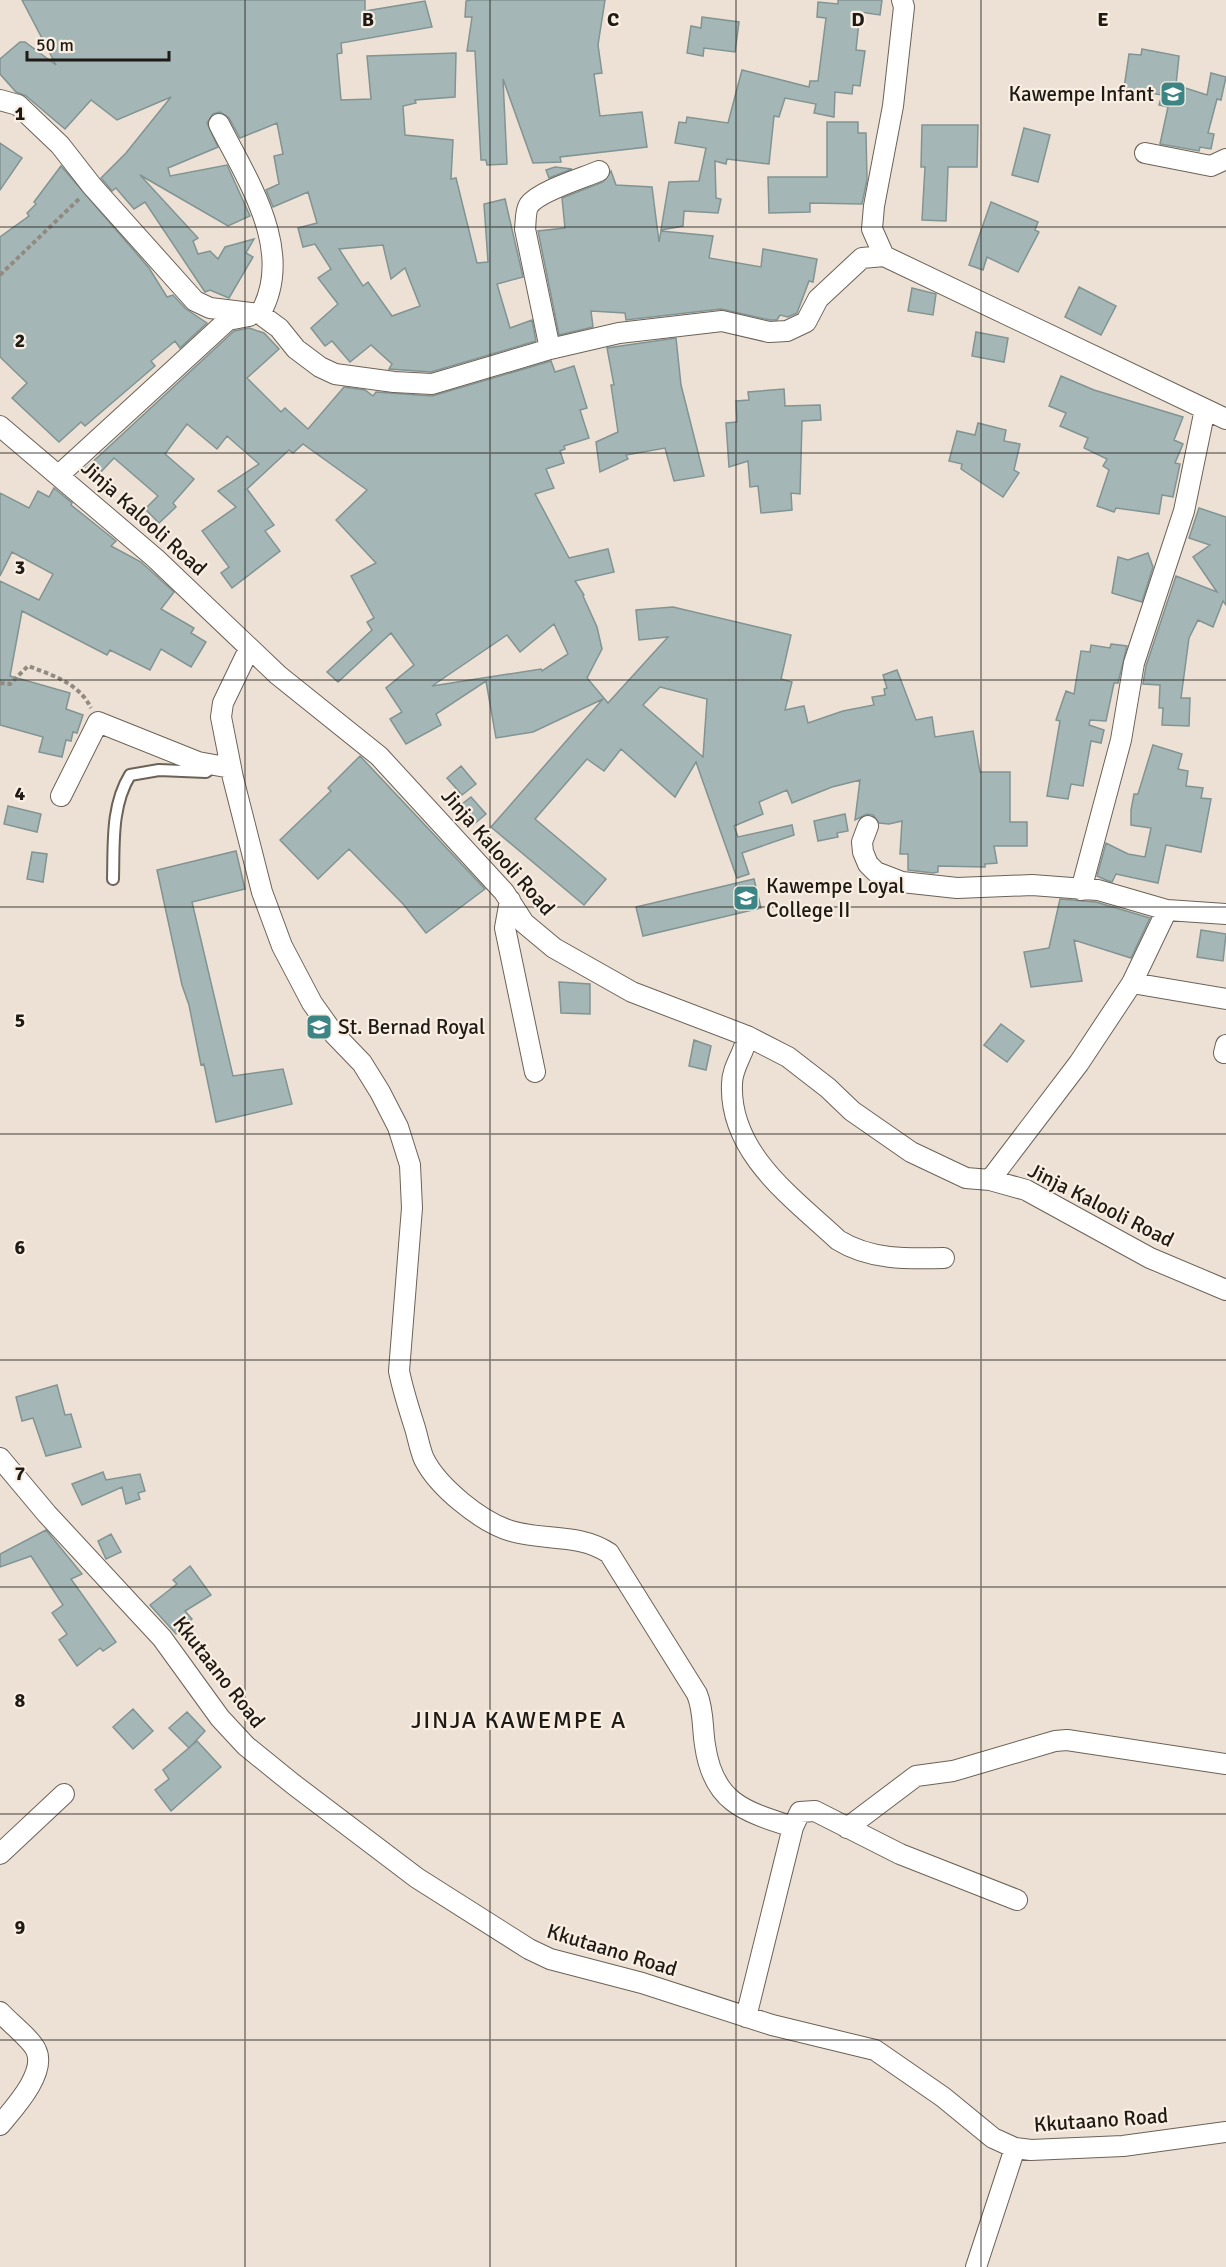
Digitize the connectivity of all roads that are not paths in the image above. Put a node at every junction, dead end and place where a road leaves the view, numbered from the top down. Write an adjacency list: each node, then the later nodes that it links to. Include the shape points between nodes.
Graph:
1 (902, 0): 7 (street, via 893,106 872,229)
2 (0, 99): 8 (street, via 18,105 60,145 195,301 210,308)
3 (219, 124): 8 (street, via 267,225 273,255 267,302)
4 (1145, 153): 5 (street, via 1211,166)
5 (1226, 159)
6 (599, 171): 9 (street, via 529,205 525,229)
7 (884, 255): 9 (street, via 862,258 818,299 806,322 787,331 769,332 722,321 619,333); 10 (street)
8 (260, 314): 9 (street, via 279,328 296,350 320,367 335,374 394,382 432,384); 13 (street, via 228,320)
9 (550, 349)
10 (1205, 409): 11 (street); 19 (street, via 1184,511 1134,663 1122,740)
11 (1226, 419)
12 (0, 426): 13 (street, Jinja Kalooli Road)
13 (60, 474): 14 (street, Jinja Kalooli Road, via 155,558)
14 (249, 650): 15 (street, via 223,703); 20 (street, Jinja Kalooli Road, via 379,756)
15 (223, 767): 16 (street, via 158,747 98,722); 18 (lane, via 206,772 159,771 130,776 121,790 115,821); 33 (street, via 282,946 312,1003 362,1063 380,1092 398,1127 410,1165 412,1208 399,1371 424,1458 459,1500 510,1531 578,1540 609,1553 697,1694 703,1709 709,1768 720,1787 733,1804 748,1813)
16 (62, 796)
17 (868, 826): 19 (street, via 862,852 868,864 876,872 902,882 957,888 1032,885)
18 (113, 879)
19 (1081, 890): 21 (street, via 1098,890)
20 (510, 900): 25 (street, Jinja Kalooli Road, via 524,923 554,948 586,967 632,992); 26 (street, via 505,928)
21 (1167, 910): 22 (street); 23 (street)
22 (1226, 914)
23 (1132, 983): 24 (street); 27 (street, via 1079,1063)
24 (1226, 999)
25 (747, 1036): 27 (street, Jinja Kalooli Road, via 788,1057 852,1111 912,1152 966,1178); 28 (street, via 732,1083 734,1112 745,1141 773,1178 837,1240 850,1247 904,1259)
26 (535, 1072)
27 (990, 1180): 29 (street, Jinja Kalooli Road, via 1026,1190 1150,1258)
28 (944, 1258)
29 (1226, 1290)
30 (0, 1458): 38 (street, Kkutaano Road, via 162,1638 220,1718 246,1746 382,1852 500,1932 550,1959 588,1967)
31 (1226, 1764): 34 (street, via 1055,1741 952,1771 916,1776)
32 (64, 1794): 35 (street)
33 (793, 1827): 34 (street, via 800,1812 808,1810); 38 (street)
34 (847, 1828): 36 (street, via 900,1854)
35 (0, 1854)
36 (1017, 1900)
37 (0, 2012): 39 (street, via 36,2050 39,2067 23,2097)
38 (746, 2017): 41 (street, Kkutaano Road, via 875,2050 993,2138)
39 (0, 2125)
40 (1226, 2132): 41 (street, Kkutaano Road, via 1113,2147)
41 (1015, 2148): 42 (street)
42 (976, 2267)

